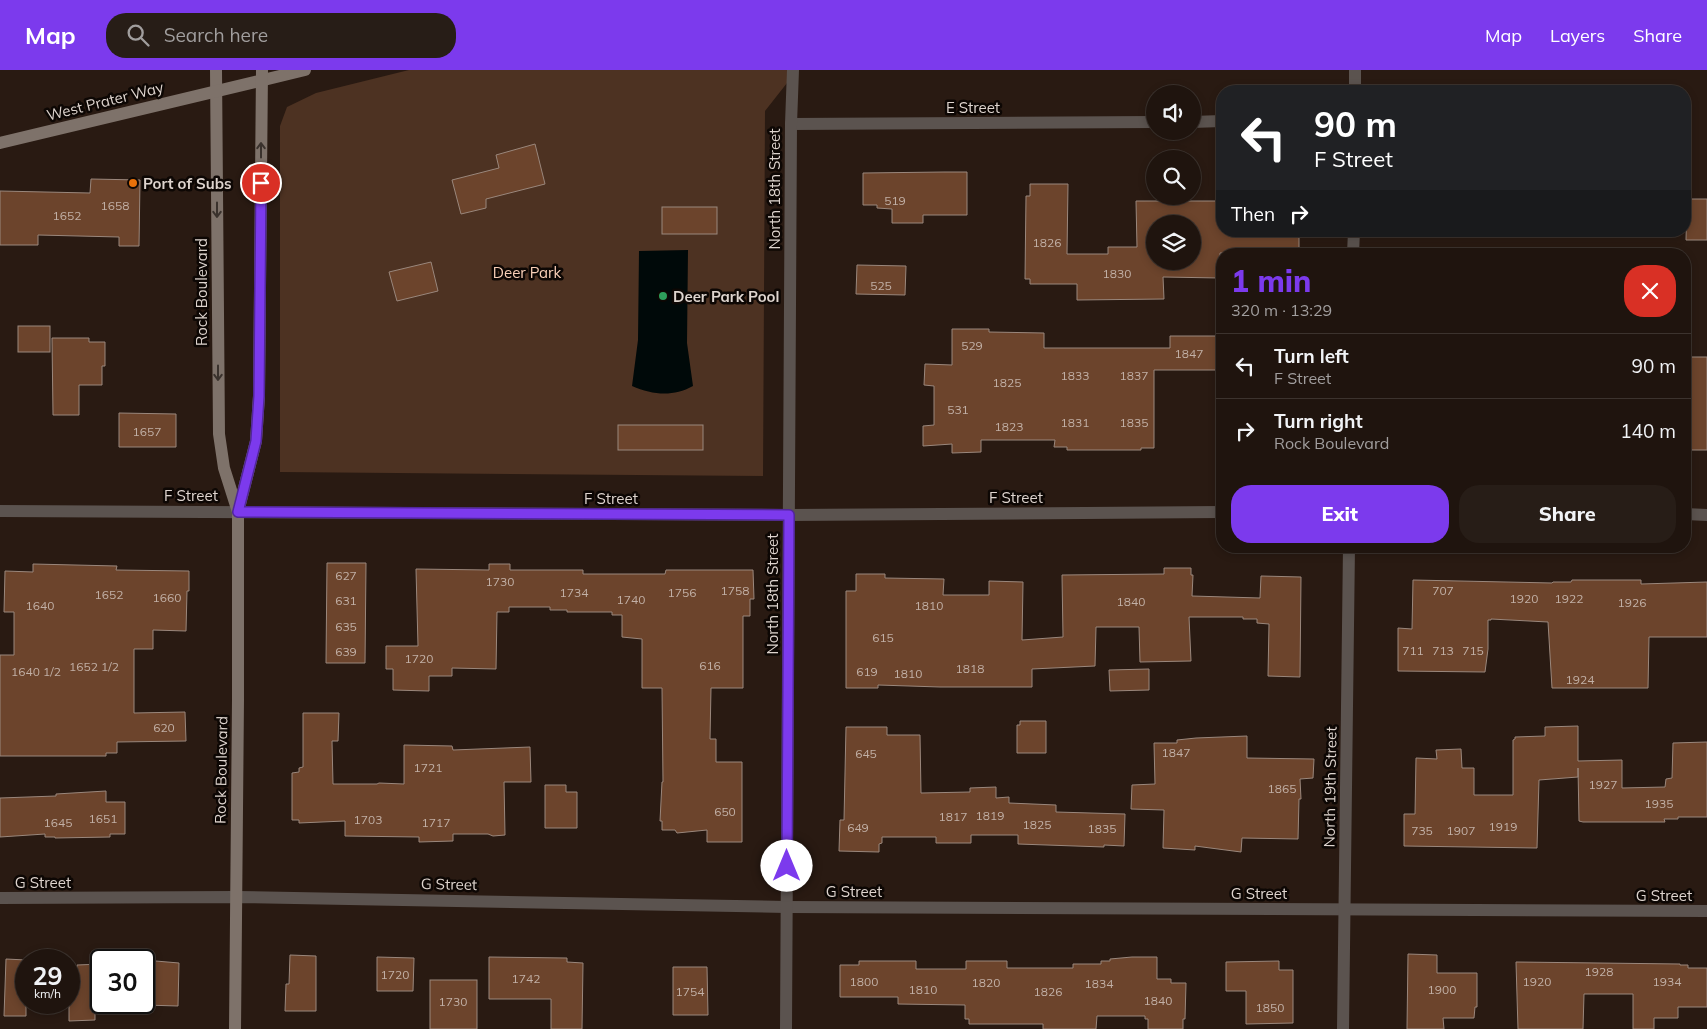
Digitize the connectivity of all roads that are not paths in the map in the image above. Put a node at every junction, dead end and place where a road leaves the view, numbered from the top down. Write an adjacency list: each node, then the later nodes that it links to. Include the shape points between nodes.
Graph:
1 (216, 70): 7 (main road, Rock Boulevard)
2 (305, 70): 5 (main road, West Prater Way)
3 (793, 70): 11 (street, North 18th Street)
4 (1355, 70): 6 (street)
5 (262, 75): 7 (main road, West Prater Way); 14 (main road, Rock Boulevard, one-way to 5, via 256,441 259,396)
6 (1355, 85)
7 (216, 92): 12 (main road, West Prater Way); 14 (main road, Rock Boulevard, one-way to 14, via 219,434 224,468)
8 (1146, 122): 11 (street, E Street)
9 (1201, 122): 10 (street)
10 (1216, 122)
11 (791, 124): 17 (street, North 18th Street)
12 (0, 143)
13 (0, 511): 14 (street, F Street)
14 (238, 512): 17 (street, F Street); 20 (main road, Rock Boulevard)
15 (1216, 512): 17 (street, F Street)
16 (1691, 514): 18 (street)
17 (789, 515): 22 (street, North 18th Street)
18 (1707, 515)
19 (1350, 553): 23 (street, North 19th Street)
20 (236, 897): 21 (street, G Street); 22 (street, G Street); 25 (main road, Rock Boulevard)
21 (0, 898)
22 (787, 906): 23 (street, G Street); 26 (street, North 18th Street)
23 (1344, 910): 24 (street, G Street); 27 (street, North 19th Street)
24 (1707, 912)
25 (235, 1029)
26 (786, 1029)
27 (1343, 1029)

